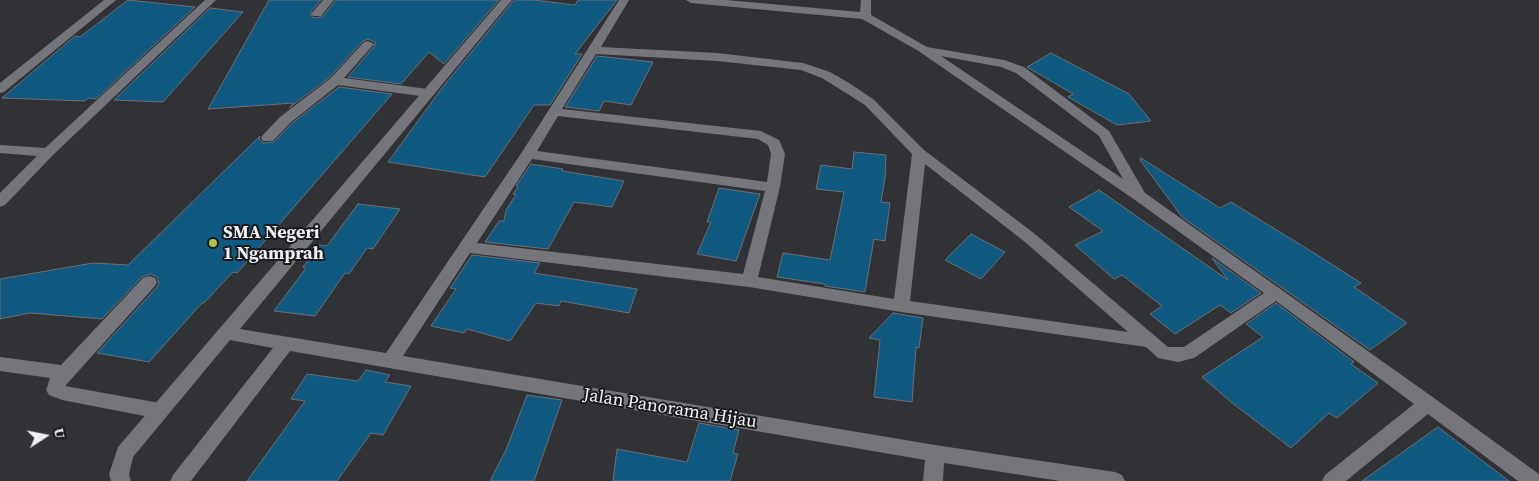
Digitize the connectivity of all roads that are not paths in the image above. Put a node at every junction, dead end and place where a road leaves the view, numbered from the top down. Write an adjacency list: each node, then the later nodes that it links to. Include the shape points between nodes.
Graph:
1 (111, 0): 14 (street)
2 (211, 0): 19 (street)
3 (329, 0): 8 (street)
4 (507, 0): 15 (street)
5 (624, 0): 12 (street)
6 (691, 0): 9 (street)
7 (866, 0): 9 (street)
8 (317, 14)
9 (865, 16): 11 (street)
10 (368, 44): 13 (street)
11 (921, 48): 23 (street); 23 (street, via 1020,70 1104,134)
12 (594, 50): 16 (street); 20 (street, via 717,57 803,67 832,79 869,102)
13 (335, 81): 15 (street); 17 (street, via 285,120)
14 (0, 89)
15 (428, 93): 30 (street)
16 (555, 112): 21 (street); 22 (street, via 761,135 774,143 778,154)
17 (268, 138)
18 (0, 149): 19 (street)
19 (48, 152): 24 (street)
20 (919, 153): 29 (street); 31 (street, via 1030,238)
21 (528, 154): 22 (street); 25 (street)
22 (773, 187): 27 (street)
23 (1140, 197): 28 (street)
24 (0, 202)
25 (467, 247): 27 (street); 33 (street)
26 (149, 282): 35 (street)
27 (749, 282): 29 (street)
28 (1276, 293): 31 (street, via 1188,353 1164,353); 36 (street)
29 (901, 306): 31 (street)
30 (224, 333): 32 (street, Jalan Panorama Hijau); 37 (street)
31 (1148, 341)
32 (286, 344): 33 (street, Jalan Panorama Hijau); 40 (street)
33 (390, 362): 38 (street, Jalan Panorama Hijau)
34 (0, 364): 35 (street)
35 (65, 373): 37 (street, via 55,390)
36 (1428, 403): 43 (street); 44 (street)
37 (160, 411): 39 (street, via 125,453 119,474)
38 (935, 453): 41 (street); 42 (street, Jalan Panorama Hijau)
39 (121, 481)
40 (180, 481)
41 (933, 481)
42 (1115, 481)
43 (1332, 481)
44 (1532, 481)

